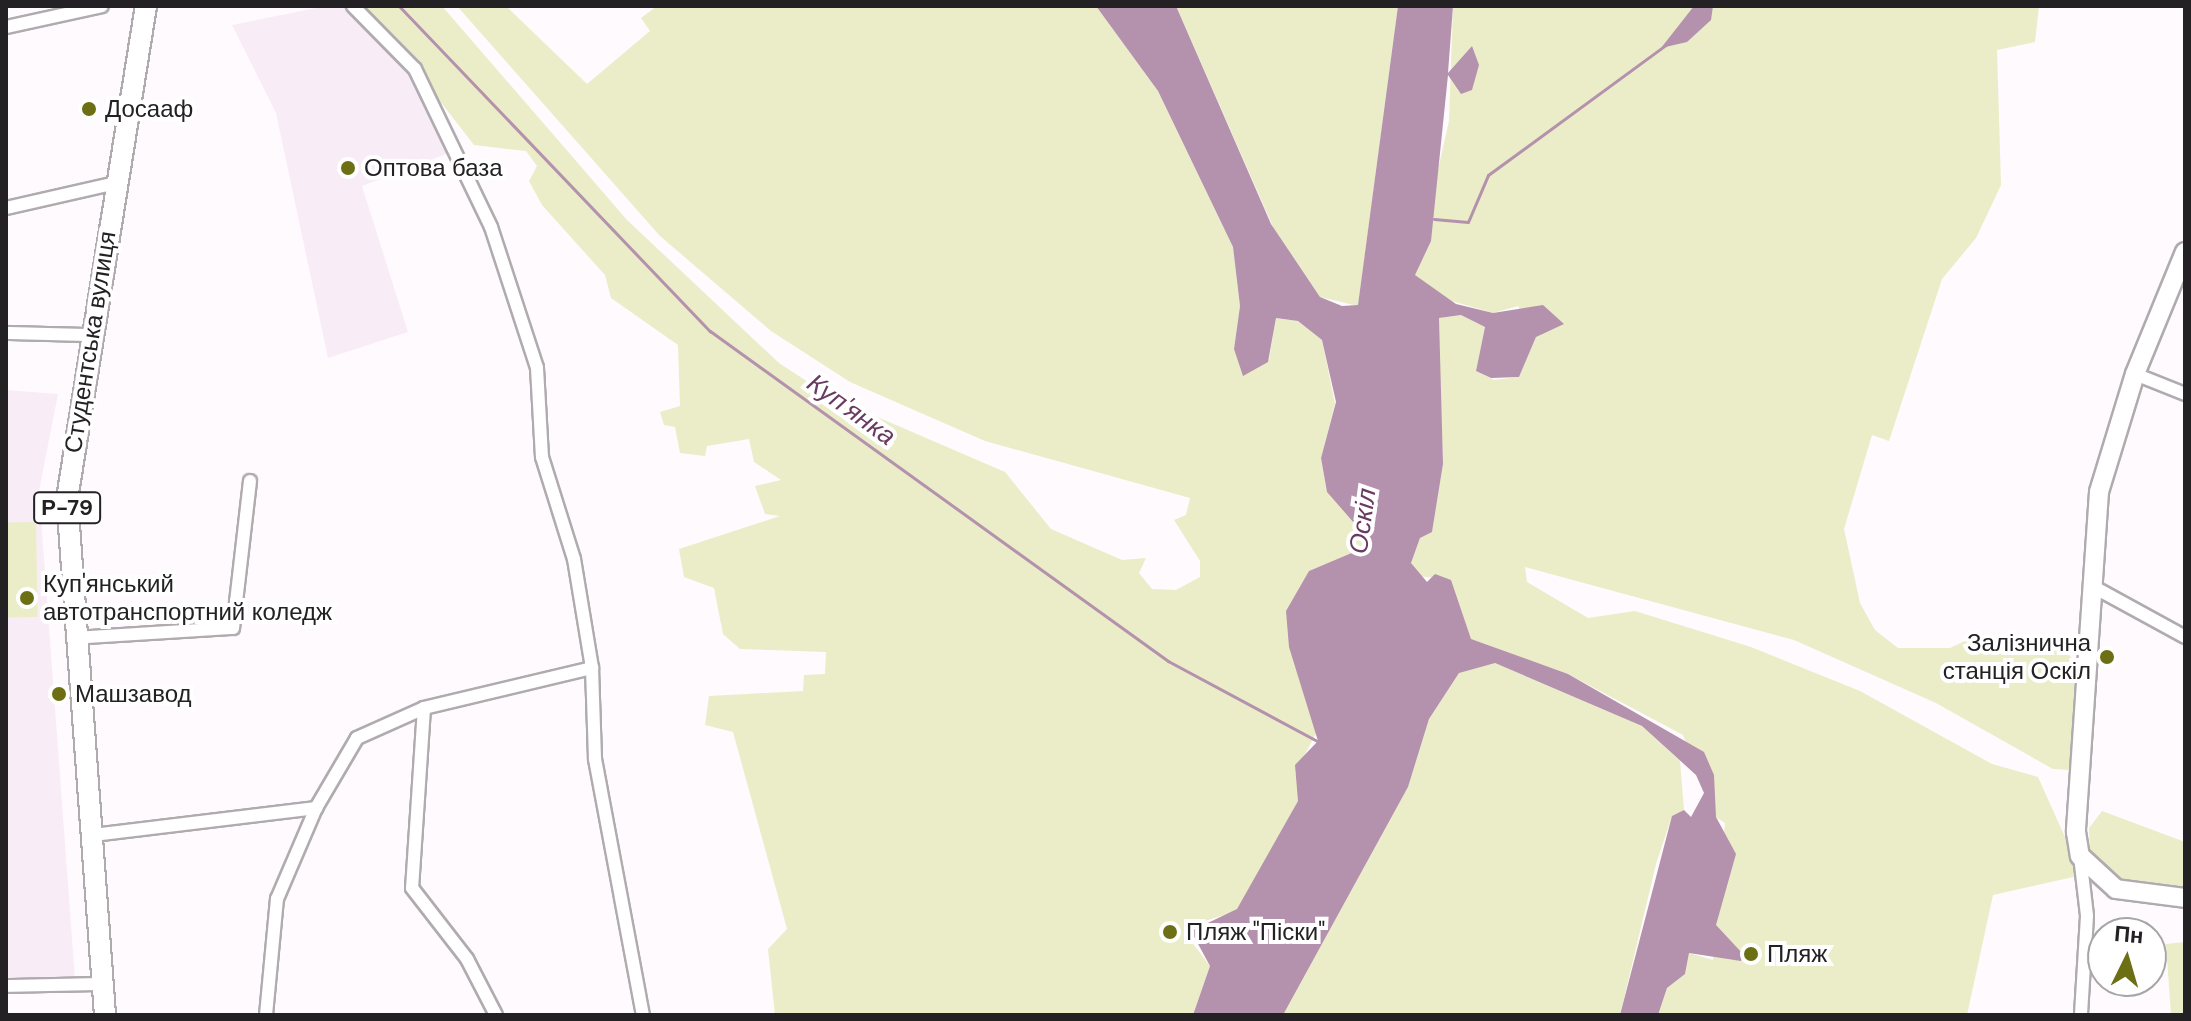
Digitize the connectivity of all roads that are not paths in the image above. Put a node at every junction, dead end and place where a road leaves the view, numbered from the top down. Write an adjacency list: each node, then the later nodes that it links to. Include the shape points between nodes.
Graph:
1 (102, 6): 4 (street)
2 (146, 6): 5 (main road, Студентська вулиця / Р-79)
3 (353, 6): 16 (street, via 415,69 491,227 537,368 542,457 574,559)
4 (6, 27)
5 (116, 183): 6 (street); 9 (main road, Студентська вулиця / Р-79)
6 (6, 208)
7 (2185, 252): 10 (street)
8 (6, 333): 9 (street)
9 (90, 335): 15 (main road, Студентська вулиця / Р-79, via 67,499)
10 (2135, 374): 11 (street); 13 (street, via 2099,492)
11 (2185, 394)
12 (250, 481): 15 (street, via 233,628)
13 (2092, 586): 14 (street); 20 (street)
14 (2185, 637)
15 (73, 638): 19 (main road, Студентська вулиця / Р-79)
16 (592, 668): 17 (street); 27 (street, via 595,759)
17 (424, 708): 18 (street, via 357,738); 26 (street, via 412,888 467,959)
18 (316, 808): 19 (street); 25 (street, via 277,899)
19 (93, 835): 22 (main road, Студентська вулиця / Р-79)
20 (2080, 856): 21 (street, via 2116,889); 28 (street, via 2087,916)
21 (2185, 898)
22 (104, 984): 23 (street); 24 (main road, Студентська вулиця / Р-79)
23 (6, 986)
24 (105, 1015)
25 (266, 1015)
26 (496, 1015)
27 (643, 1015)
28 (2081, 1015)

